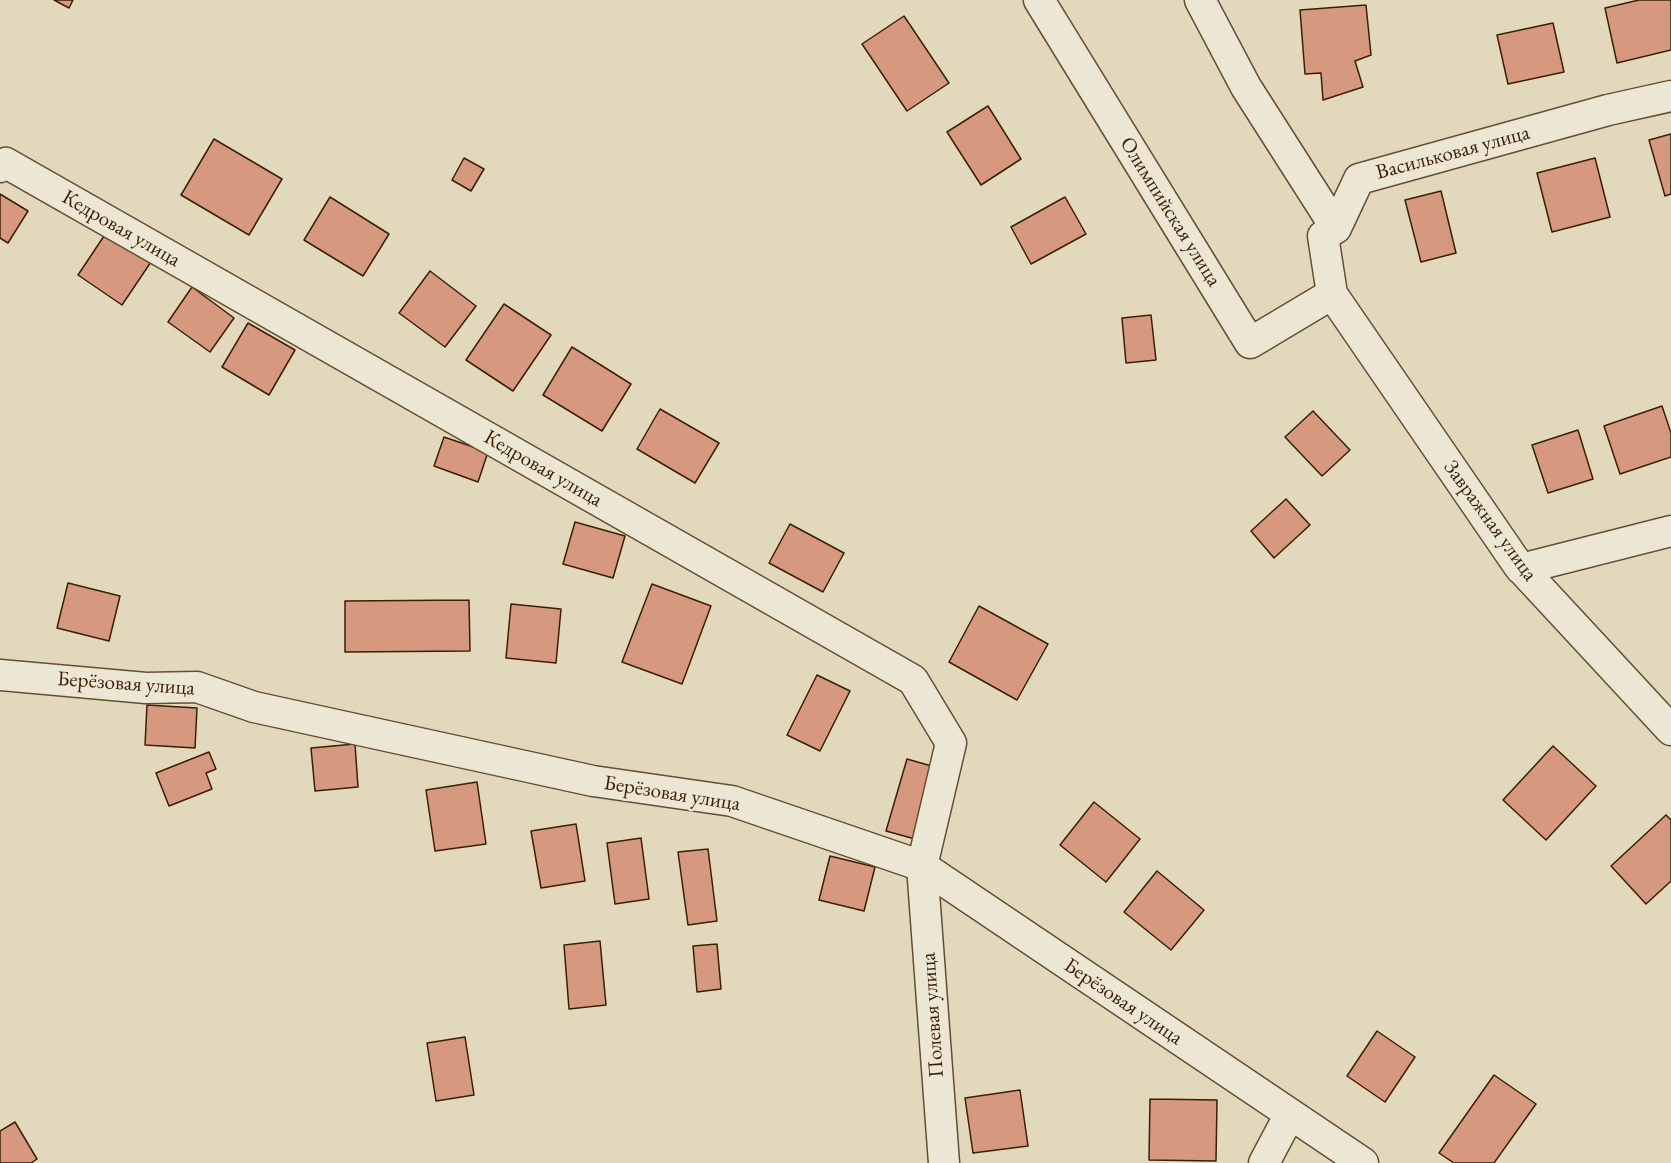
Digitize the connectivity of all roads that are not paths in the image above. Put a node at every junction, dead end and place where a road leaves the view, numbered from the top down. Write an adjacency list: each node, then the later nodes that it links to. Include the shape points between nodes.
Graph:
1 (1039, 0): 6 (street, Олимпийская улица, via 1250,343)
2 (1200, 0): 5 (street, via 1246,87)
3 (1671, 96): 5 (street, Васильковая улица, via 1359,179)
4 (0, 167): 11 (street, Кедровая улица, via 6,163 913,680 951,743)
5 (1336, 228): 6 (street, Васильковая улица, via 1323,236)
6 (1332, 294): 8 (street, Завражная улица)
7 (1671, 531): 8 (street)
8 (1521, 569): 10 (street, Завражная улица)
9 (0, 675): 11 (street, Берёзовая улица, via 146,688 197,687 254,706 593,782 732,801)
10 (1671, 730)
11 (922, 866): 12 (street, Берёзовая улица); 13 (street, Полевая улица)
12 (1290, 1114): 14 (street); 15 (street, Берёзовая улица)
13 (944, 1163)
14 (1264, 1163)
15 (1363, 1163)

